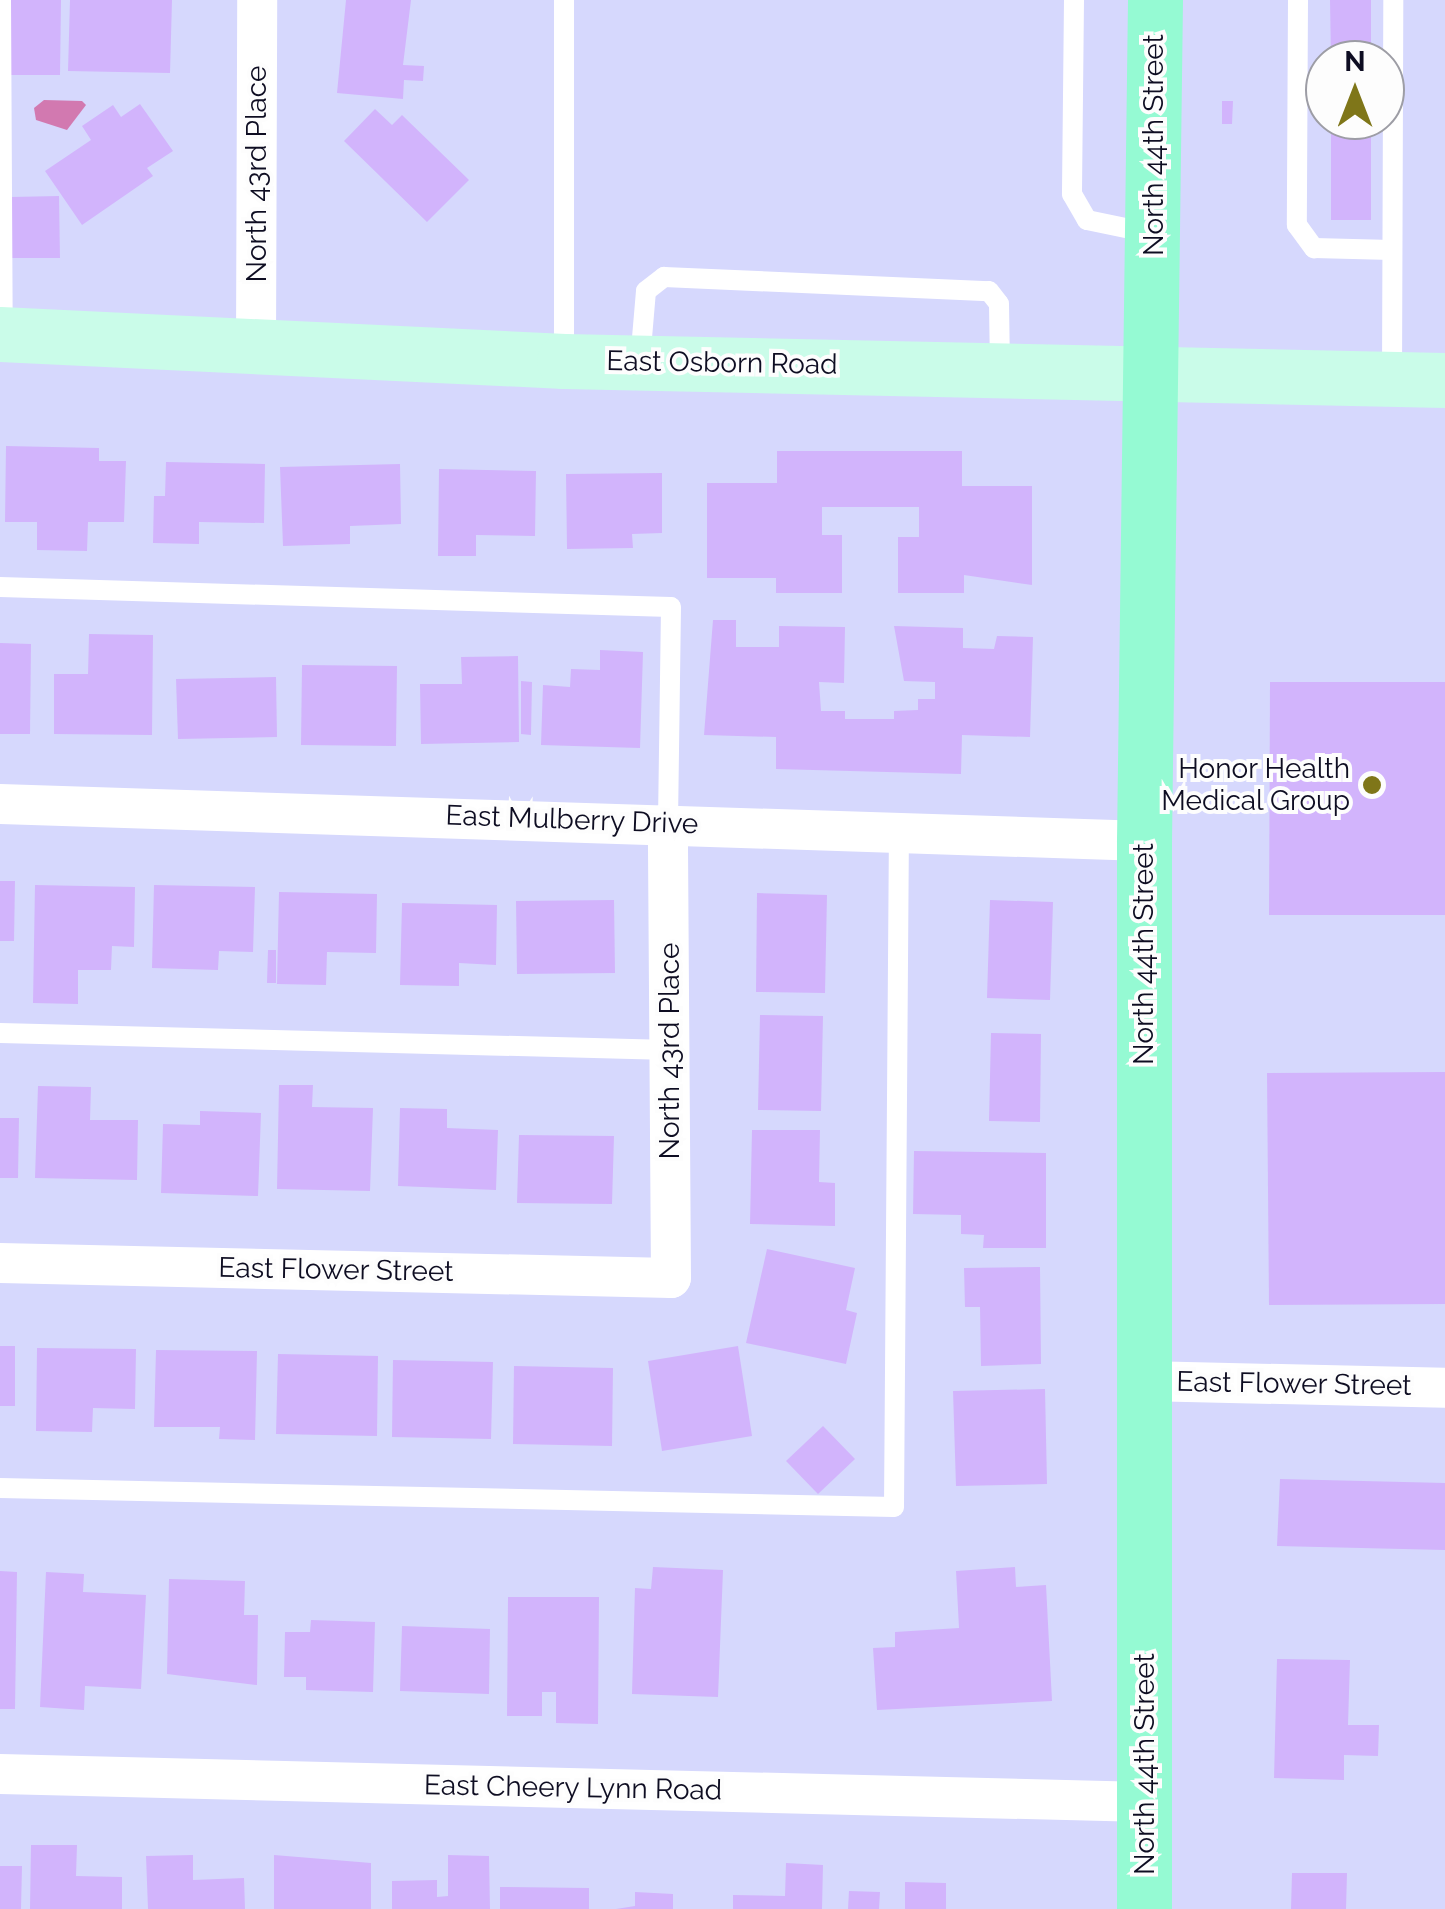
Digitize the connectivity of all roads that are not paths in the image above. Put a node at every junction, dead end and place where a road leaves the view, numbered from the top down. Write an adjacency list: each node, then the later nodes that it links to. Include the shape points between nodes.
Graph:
1 (1, 0): 10 (lane)
2 (258, 0): 11 (street, North 43rd Place)
3 (564, 0): 12 (lane)
4 (1074, 0): 8 (lane, via 1072,194 1087,220)
5 (1154, 0): 8 (main road, North 44th Street)
6 (1298, 0): 9 (lane, via 1297,225 1314,248)
7 (1393, 0): 9 (lane)
8 (1154, 233): 15 (main road, North 44th Street)
9 (1392, 250): 16 (lane)
10 (2, 334): 11 (street, East Osborn Road)
11 (256, 348): 12 (street, East Osborn Road)
12 (564, 361): 13 (street, East Osborn Road)
13 (640, 361): 14 (street, East Osborn Road); 14 (lane, via 646,291 664,277 989,291 999,304)
14 (1000, 366): 15 (street, East Osborn Road)
15 (1152, 371): 16 (street, East Osborn Road); 22 (main road, North 44th Street)
16 (1392, 378): 17 (street, East Osborn Road)
17 (1445, 380)
18 (0, 586): 20 (lane, via 671,607)
19 (0, 804): 20 (street, East Mulberry Drive)
20 (668, 823): 21 (street, East Mulberry Drive); 24 (street, North 43rd Place)
21 (898, 829): 22 (street, East Mulberry Drive); 29 (lane, via 894,1508)
22 (1144, 841): 27 (main road, North 44th Street)
23 (0, 1033): 24 (lane)
24 (670, 1050): 26 (street, North 43rd Place)
25 (0, 1263): 26 (street, East Flower Street)
26 (672, 1278)
27 (1144, 1381): 28 (street, East Flower Street); 31 (main road, North 44th Street)
28 (1445, 1388)
29 (0, 1488)
30 (0, 1774): 31 (street, East Cheery Lynn Road)
31 (1146, 1802): 32 (main road, North 44th Street)
32 (1144, 1909)

